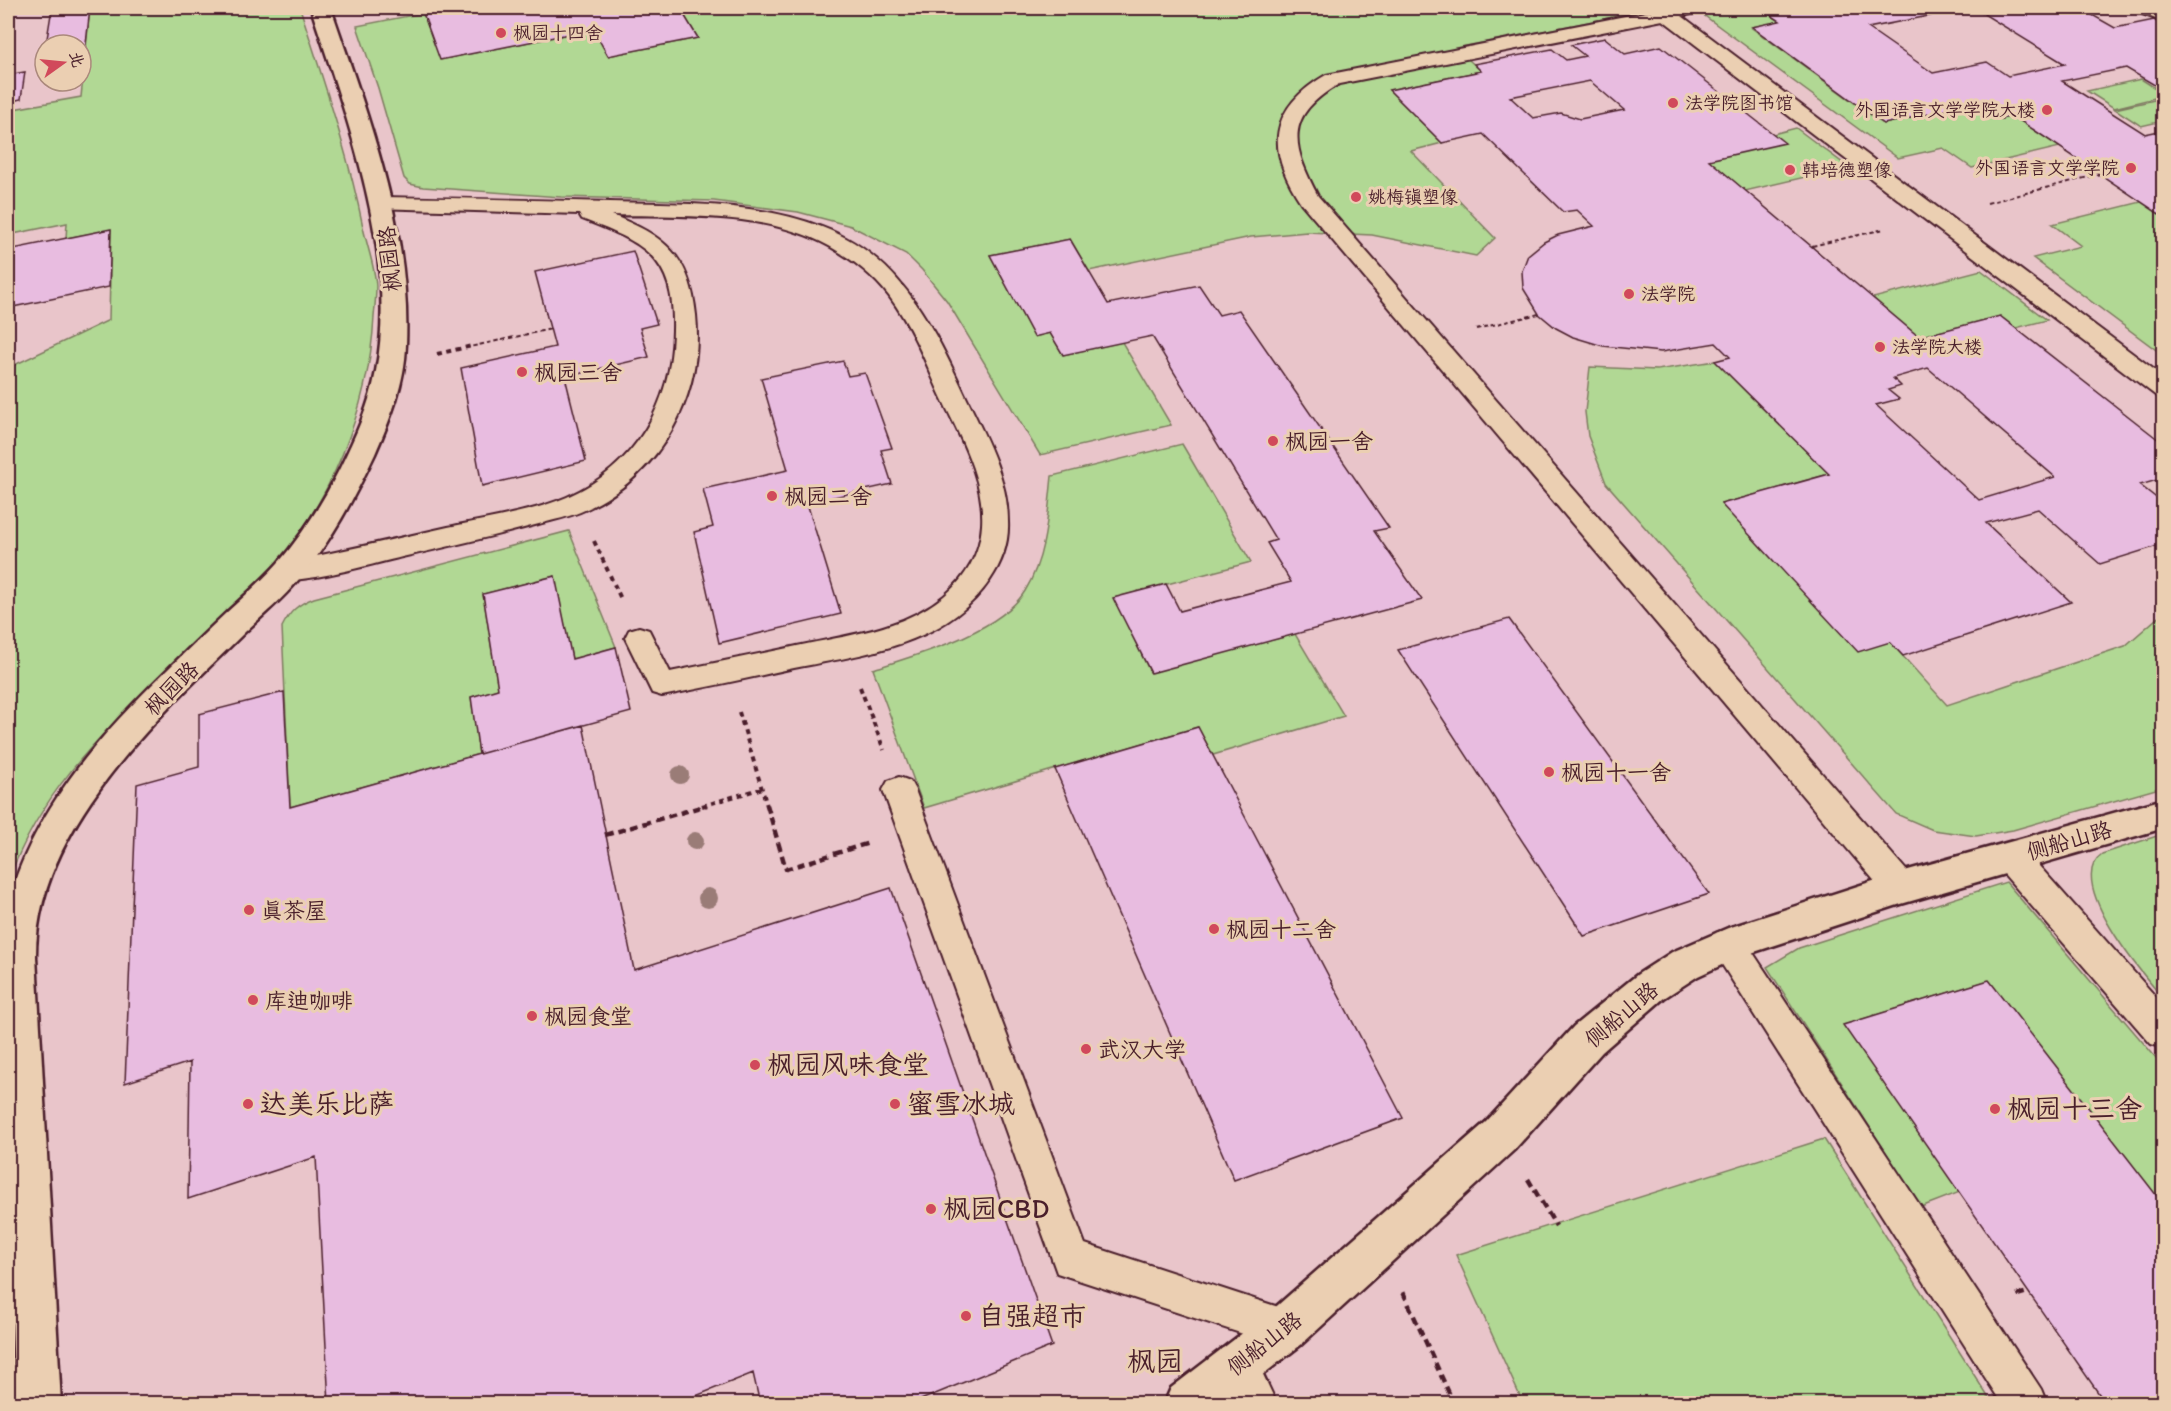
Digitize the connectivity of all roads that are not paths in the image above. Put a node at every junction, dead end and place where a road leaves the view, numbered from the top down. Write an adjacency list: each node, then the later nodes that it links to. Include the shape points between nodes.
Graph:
1 (321, 8): 6 (street, 枫园路, via 365,139)
2 (1695, 8): 4 (lane)
3 (2142, 8): 5 (lane)
4 (1666, 13): 8 (lane); 14 (lane, via 1353,74 1320,85 1294,109 1287,137 1294,173 1309,198)
5 (2163, 17)
6 (381, 203): 7 (lane); 9 (street, 枫园路, via 393,282 391,364 382,403 348,482 318,533)
7 (574, 207): 9 (lane, via 640,234 671,261 681,287 685,346 682,375 666,421 649,447 609,486 577,503 506,524); 10 (lane, via 757,214 810,229 848,247 874,266 896,291 927,340 974,443 993,496 996,525 992,552 983,572 971,588 916,628 888,638 662,685)
8 (2163, 389)
9 (288, 572): 19 (street, 枫园路, via 92,771 64,811 28,894 19,930 18,988)
10 (639, 638)
11 (899, 790): 17 (lane, via 1071,1259)
12 (2163, 813): 13 (street, 侧船山路)
13 (2010, 857): 14 (street, 侧船山路); 16 (lane)
14 (1901, 888): 15 (street, 侧船山路)
15 (1728, 944): 17 (street, 侧船山路, via 1685,964 1651,986 1588,1039 1500,1136); 22 (lane)
16 (2163, 1032)
17 (1286, 1328): 18 (street, 侧船山路)
18 (1236, 1364): 20 (street, 侧船山路); 21 (lane)
19 (38, 1404)
20 (1187, 1404)
21 (1256, 1404)
22 (2026, 1404)

